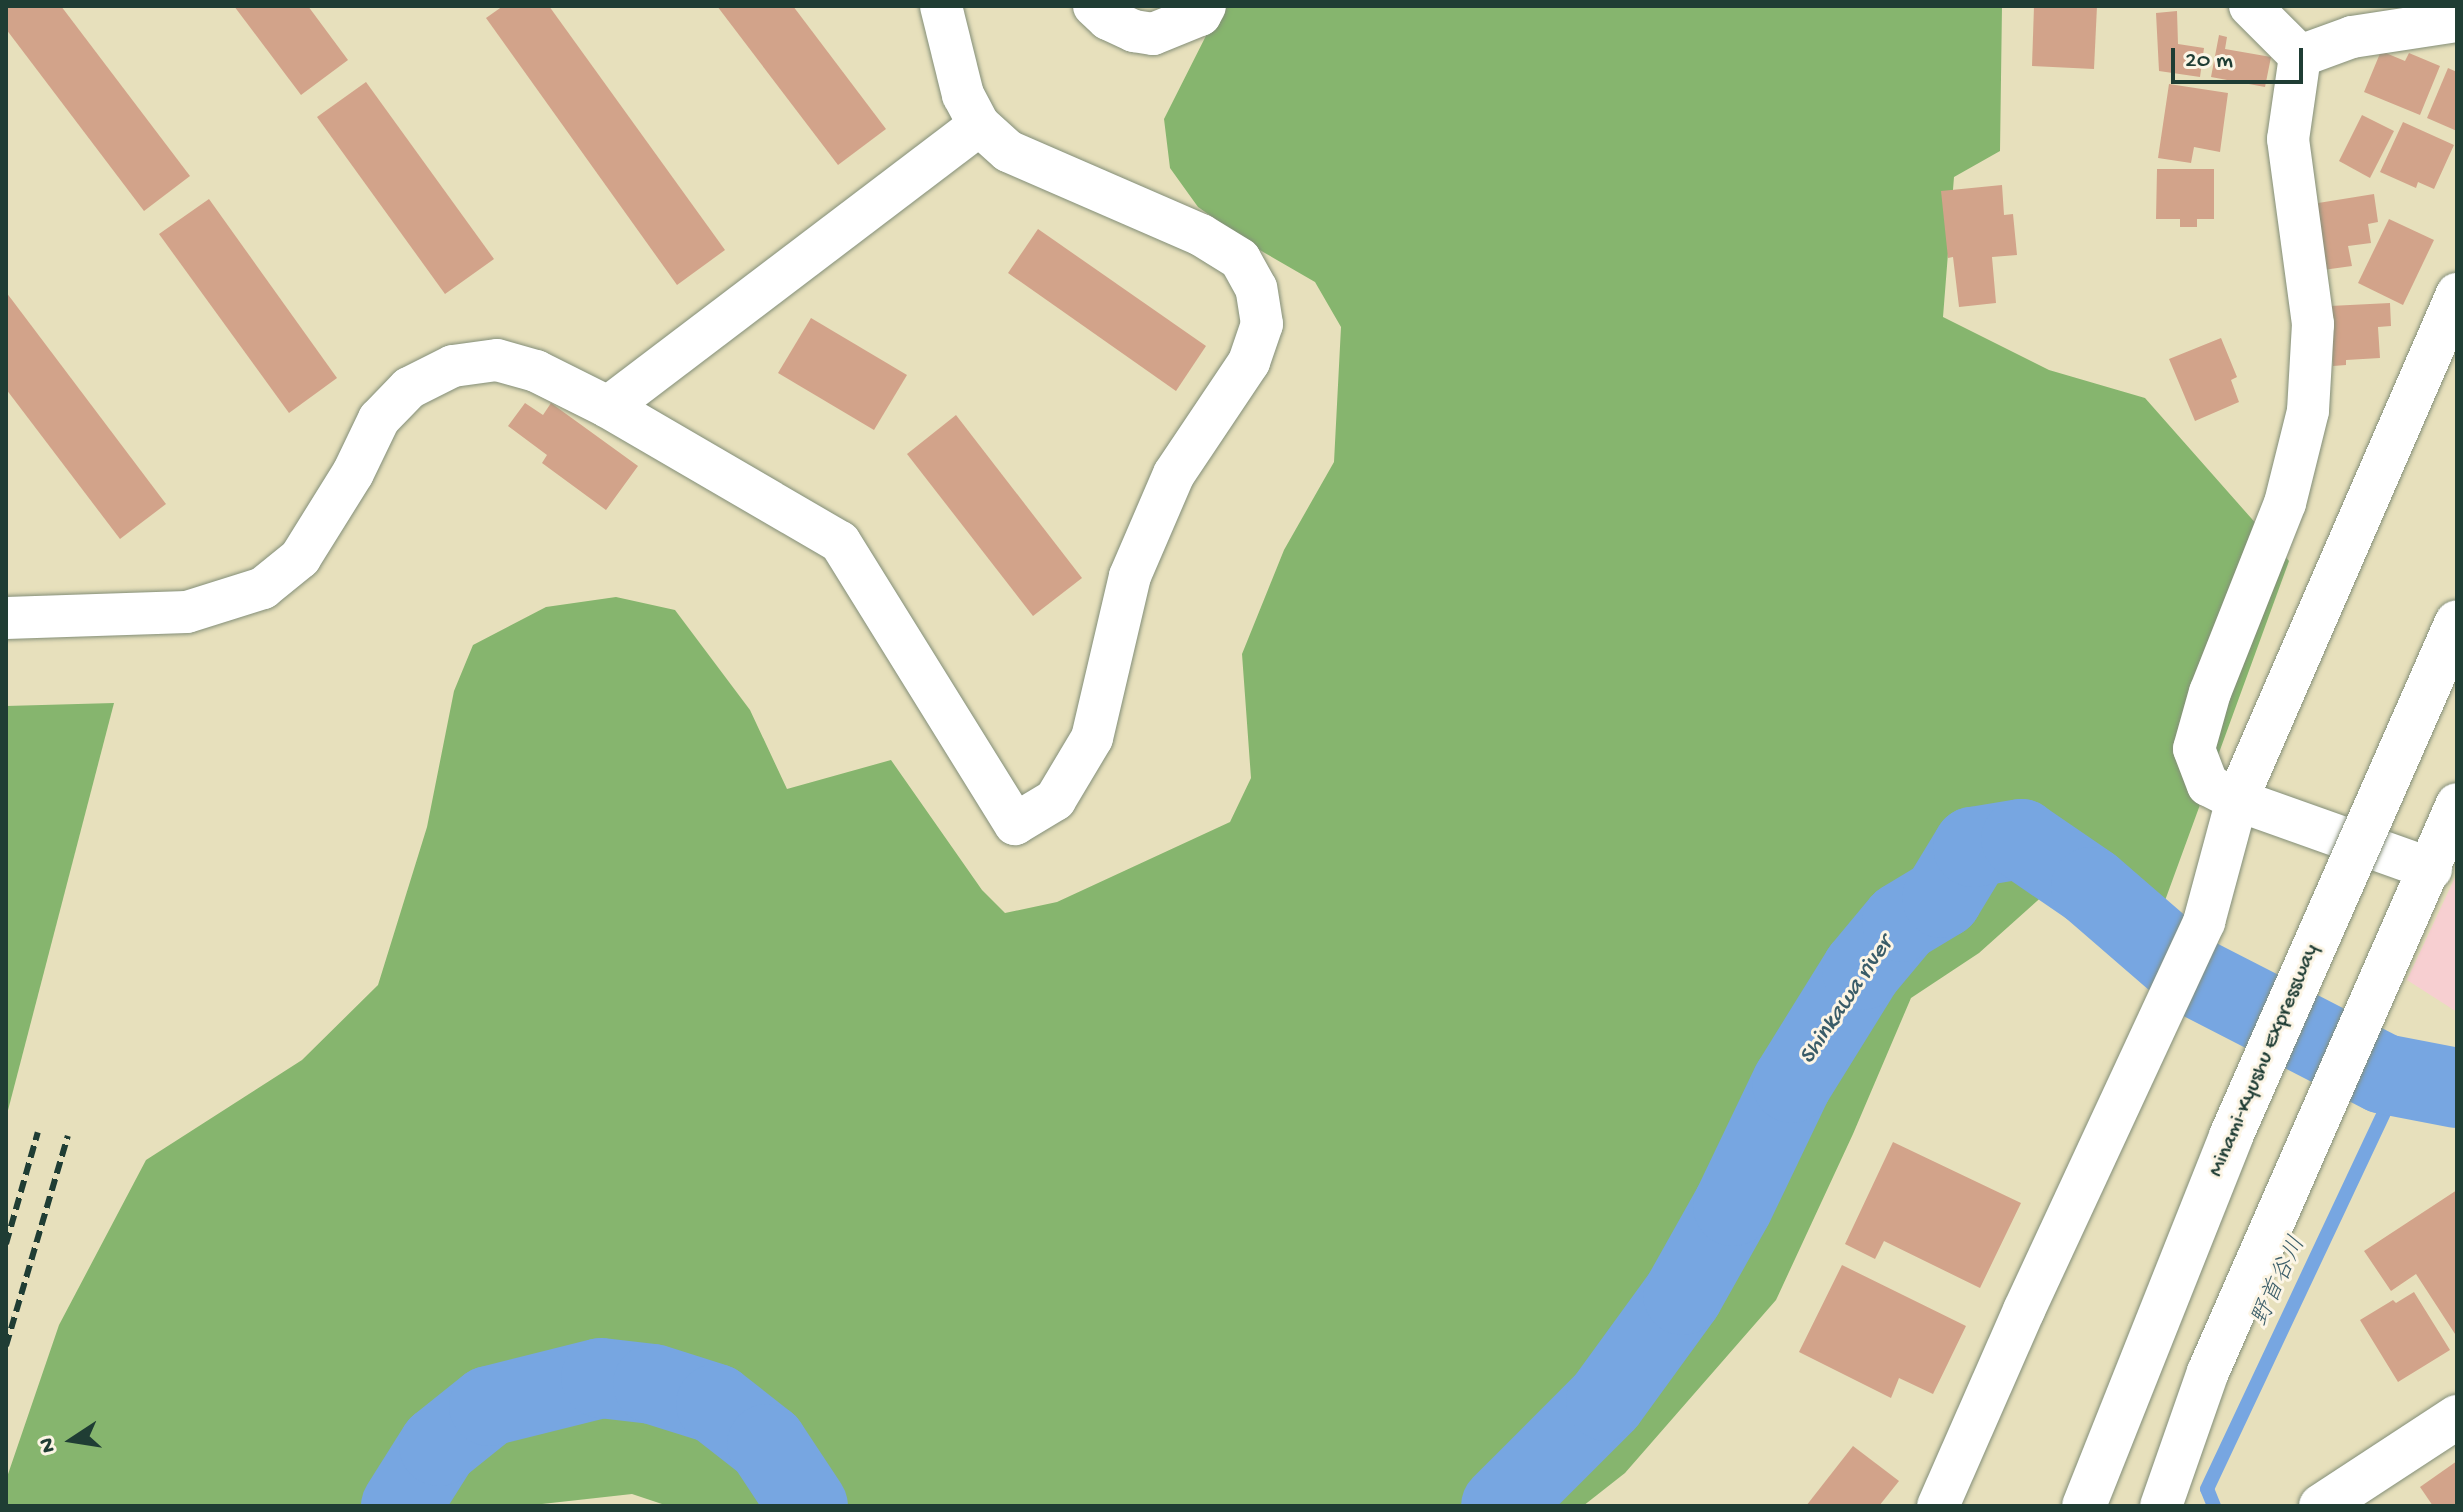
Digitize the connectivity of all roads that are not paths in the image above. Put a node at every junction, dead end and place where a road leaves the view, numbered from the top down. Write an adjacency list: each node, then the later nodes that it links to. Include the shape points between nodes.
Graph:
1 (941, 6): 7 (street, via 963,95)
2 (1094, 6): 3 (street, via 1108,19 1153,34 1200,15)
3 (1205, 6)
4 (2250, 6): 6 (street)
5 (2457, 21): 6 (street, via 2352,37)
6 (2300, 56): 12 (street, via 2288,139 2313,324 2308,411 2285,503 2210,692 2194,749 2208,785)
7 (979, 125): 9 (street); 9 (street, via 1008,151 1201,235 1240,259 1256,288 1262,324 1249,362 1167,488 1130,576 1092,738 1055,800 1015,824 840,542)
8 (2457, 294): 12 (street)
9 (608, 407): 10 (street, via 536,371 497,360 453,366 409,388 379,419 353,473 300,558 263,588 187,612)
10 (6, 618)
11 (2457, 622): 17 (main road, Minami-Kyushu Expressway, bridge, via 2231,1136)
12 (2237, 800): 14 (street); 16 (street, via 2204,922)
13 (2457, 804): 14 (street)
14 (2431, 869): 18 (street, via 2208,1372)
15 (2457, 1417): 19 (main road)
16 (1938, 1506)
17 (2084, 1506)
18 (2161, 1506)
19 (2321, 1506)

